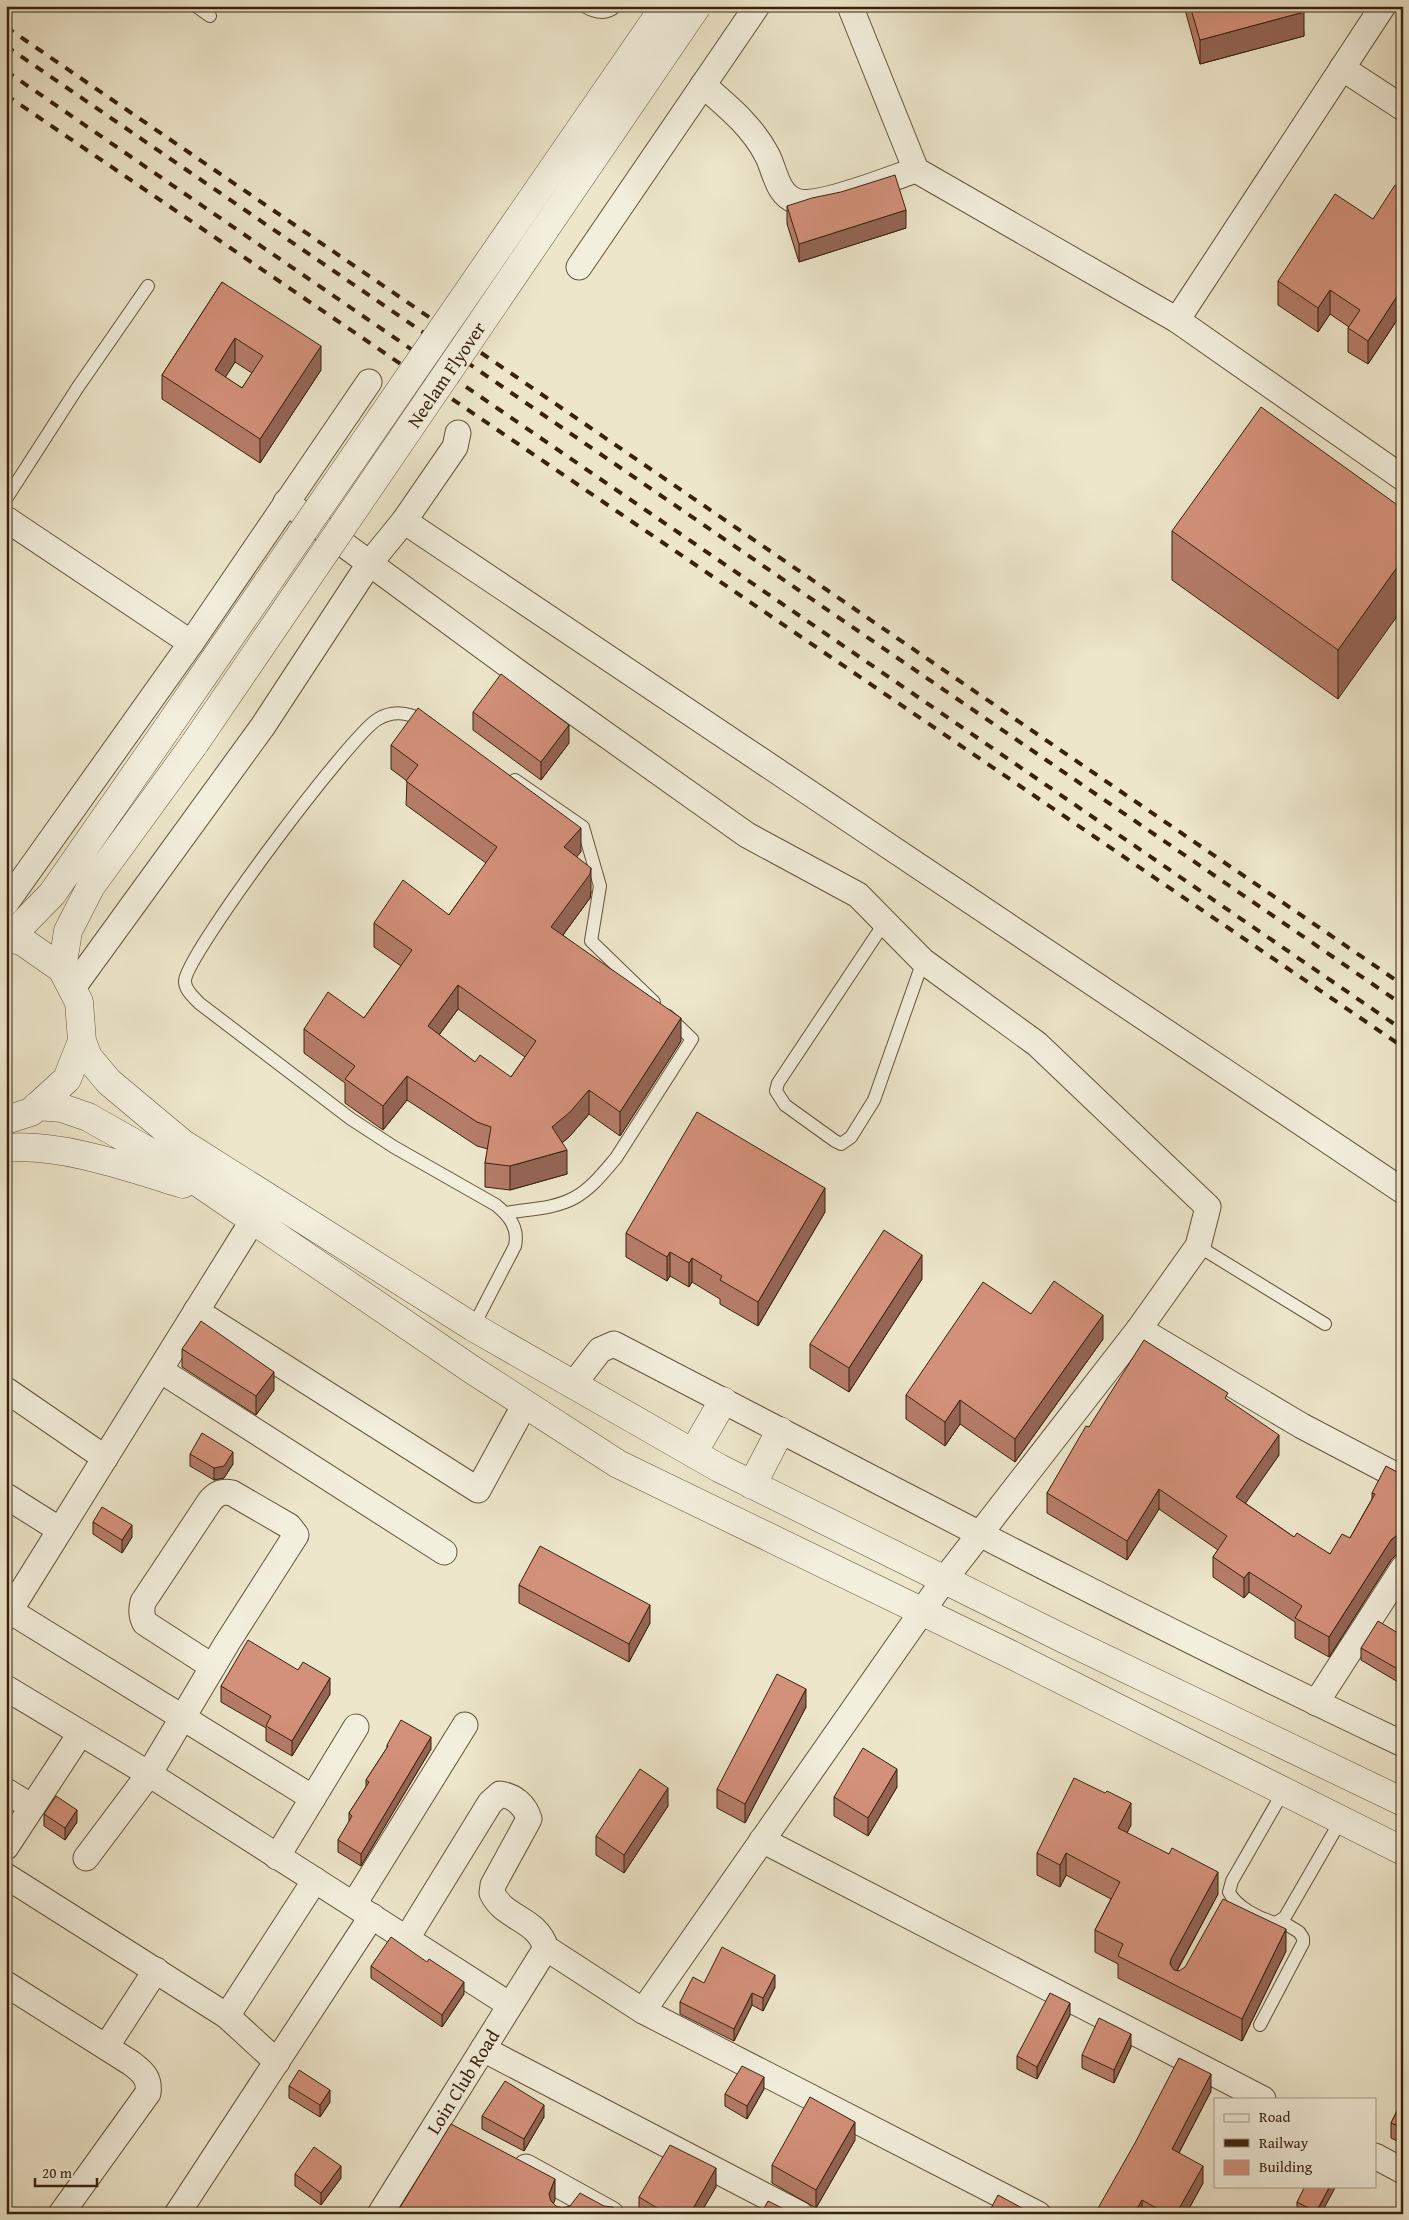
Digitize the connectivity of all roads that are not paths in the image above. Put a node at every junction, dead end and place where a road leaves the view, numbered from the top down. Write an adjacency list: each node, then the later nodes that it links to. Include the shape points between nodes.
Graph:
1 (196, 6): 9 (lane)
2 (584, 6): 3 (lane, via 600,12)
3 (616, 6)
4 (665, 6): 31 (street, Neelam Flyover, bridge, via 52,894)
5 (697, 6): 33 (street, Neelam Flyover, bridge, via 195,743 91,886 68,931)
6 (757, 6): 12 (street)
7 (850, 6): 14 (street)
8 (1383, 6): 10 (street)
9 (210, 16)
10 (1365, 18): 11 (street)
11 (1342, 68): 13 (street); 17 (street)
12 (703, 85): 14 (street, via 754,133 787,197 798,202 818,202); 15 (street)
13 (1403, 108)
14 (916, 170): 17 (street)
15 (579, 267)
16 (148, 286): 21 (lane)
17 (1177, 320): 20 (street)
18 (369, 382): 22 (street)
19 (458, 433): 24 (street, via 455,446)
20 (1403, 478)
21 (6, 499)
22 (286, 502): 25 (street); 26 (street)
23 (6, 519): 26 (street)
24 (404, 521): 25 (street); 38 (street)
25 (369, 564): 30 (street, via 747,835 858,894); 33 (street, via 263,726)
26 (191, 643): 29 (street)
27 (441, 732): 40 (lane, via 414,714 402,712 378,719 369,726 317,786 254,870 195,957 185,981 186,989 199,1003 351,1120)
28 (502, 772): 40 (lane, via 583,827 600,886 591,941 692,1039 616,1158 585,1190 560,1204)
29 (6, 903)
30 (885, 922): 32 (street); 32 (lane, via 778,1083 776,1091 785,1105 841,1144 851,1138 874,1100)
31 (8, 938): 33 (street, via 22,941)
32 (923, 961): 42 (street, via 1037,1044 1208,1207)
33 (67, 979): 34 (street, via 79,1002)
34 (82, 1041): 35 (street, via 67,1079); 45 (street, via 88,1057 109,1082 182,1143)
35 (37, 1106): 36 (street, via 31,1112); 39 (street, via 62,1108 88,1116 171,1164)
36 (6, 1120)
37 (6, 1148): 39 (street, via 62,1151)
38 (1403, 1191)
39 (215, 1194): 41 (street)
40 (506, 1213): 45 (lane, via 518,1235 515,1246)
41 (253, 1220): 43 (street); 51 (street)
42 (1198, 1246): 44 (lane); 46 (street)
43 (196, 1311): 47 (street); 51 (street, via 478,1490)
44 (1325, 1324)
45 (473, 1327): 49 (street)
46 (1139, 1329): 56 (street, via 1302,1426); 60 (street)
47 (160, 1370): 55 (street); 61 (street)
48 (6, 1390): 55 (street)
49 (584, 1391): 50 (street, via 600,1350 614,1344); 53 (street); 54 (street)
50 (723, 1400): 52 (street); 54 (street)
51 (524, 1404): 53 (street)
52 (780, 1431): 57 (street); 60 (street)
53 (571, 1434): 64 (street, via 618,1464)
54 (693, 1453): 57 (street)
55 (105, 1458): 59 (street)
56 (1403, 1479)
57 (752, 1485): 63 (street)
58 (6, 1496): 59 (street)
59 (60, 1530): 65 (street)
60 (980, 1535): 63 (street); 68 (street)
61 (444, 1552)
62 (1403, 1568): 68 (street)
63 (944, 1580): 64 (street); 78 (street)
64 (922, 1611): 76 (street); 81 (street)
65 (8, 1614): 69 (street)
66 (212, 1667): 66 (street, via 296,1535 289,1526 224,1492 216,1494 210,1501 141,1609 145,1623); 69 (street)
67 (6, 1688): 72 (street)
68 (1316, 1703): 73 (street)
69 (182, 1718): 74 (street); 77 (street)
70 (465, 1725): 90 (street)
71 (356, 1727): 77 (street)
72 (80, 1734): 74 (street); 79 (street)
73 (1403, 1744)
74 (148, 1774): 84 (street); 85 (street)
75 (6, 1790): 79 (street)
76 (1283, 1792): 80 (street); 88 (lane, via 1232,1881)
77 (313, 1798): 84 (street)
78 (1403, 1802)
79 (32, 1807): 82 (street)
80 (1341, 1820): 83 (street); 91 (lane)
81 (762, 1840): 97 (street); 103 (street)
82 (6, 1846)
83 (1403, 1851)
84 (277, 1857): 87 (street)
85 (86, 1858)
86 (6, 1876): 94 (street)
87 (315, 1880): 90 (street); 98 (street)
88 (1229, 1892): 89 (lane); 91 (lane, via 1241,1906 1270,1922)
89 (1220, 1909)
90 (363, 1910): 92 (street); 102 (street)
91 (1281, 1921): 99 (lane, via 1299,1932 1303,1944)
92 (407, 1938): 93 (street, via 490,1803 500,1794 523,1805 529,1819 493,1885 492,1893 502,1907 538,1931); 96 (street)
93 (546, 1948): 96 (street, Loin Club Road); 97 (street)
94 (156, 1970): 98 (street); 100 (street)
95 (6, 1984): 100 (street)
96 (510, 2005): 101 (street, Loin Club Road)
97 (643, 2011): 113 (street)
98 (227, 2016): 102 (street)
99 (1260, 2025)
100 (106, 2047): 108 (street, via 144,2072 150,2082 148,2093)
101 (483, 2049): 110 (street, Loin Club Road, via 447,2126); 112 (street)
102 (277, 2062): 109 (street)
103 (1261, 2098)
104 (1376, 2156): 106 (street)
105 (506, 2157): 107 (street)
106 (1403, 2170)
107 (569, 2204): 111 (street)
108 (61, 2214)
109 (177, 2214)
110 (380, 2214)
111 (611, 2214)
112 (800, 2214)
113 (1038, 2214)

